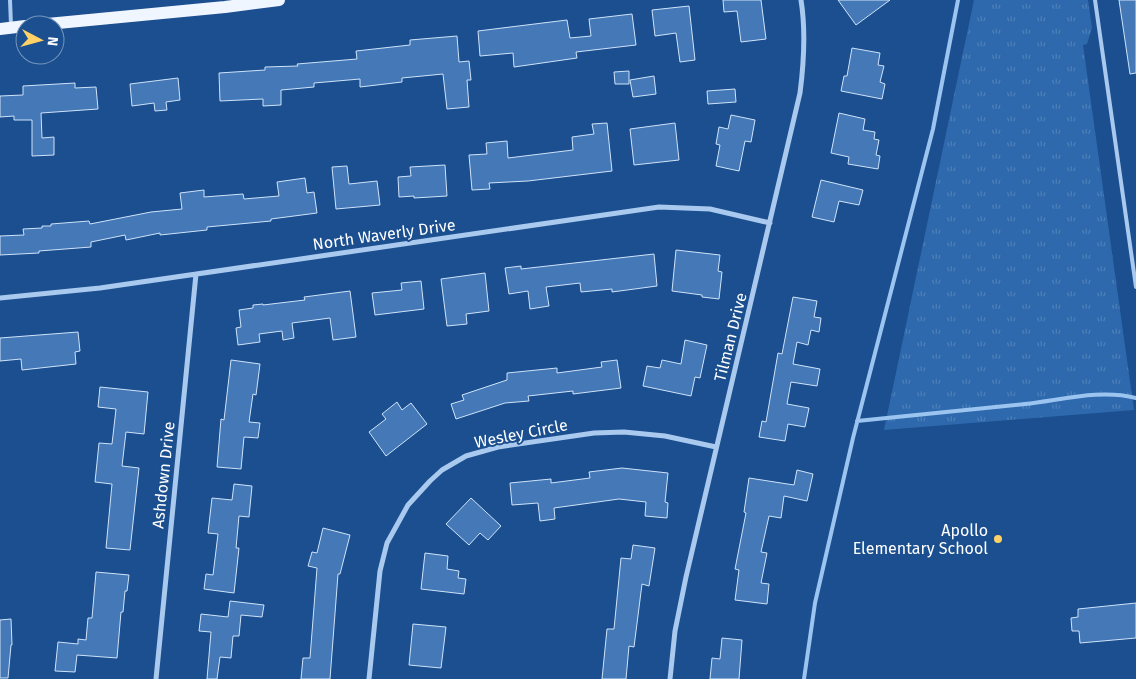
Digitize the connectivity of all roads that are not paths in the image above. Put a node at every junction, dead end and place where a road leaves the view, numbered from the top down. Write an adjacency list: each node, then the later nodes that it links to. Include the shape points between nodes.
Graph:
1 (10, 0): 6 (lane)
2 (279, 0): 5 (main road)
3 (801, 0): 7 (street, Tilman Drive, via 803,69)
4 (1095, 0): 9 (lane)
5 (65, 22)
6 (6, 28)
7 (770, 222): 10 (street, North Waverly Drive, via 710,209 660,207); 13 (street, Tilman Drive)
8 (1136, 248): 9 (lane)
9 (1130, 249): 11 (lane)
10 (196, 274): 12 (street, North Waverly Drive); 14 (street, Ashdown Drive)
11 (1136, 287)
12 (0, 298)
13 (716, 447): 15 (street, Wesley Circle, via 665,436 594,433 498,446 466,456 442,470 408,505 388,543 380,572); 16 (street, Tilman Drive, via 679,608)
14 (156, 679)
15 (369, 679)
16 (670, 679)

